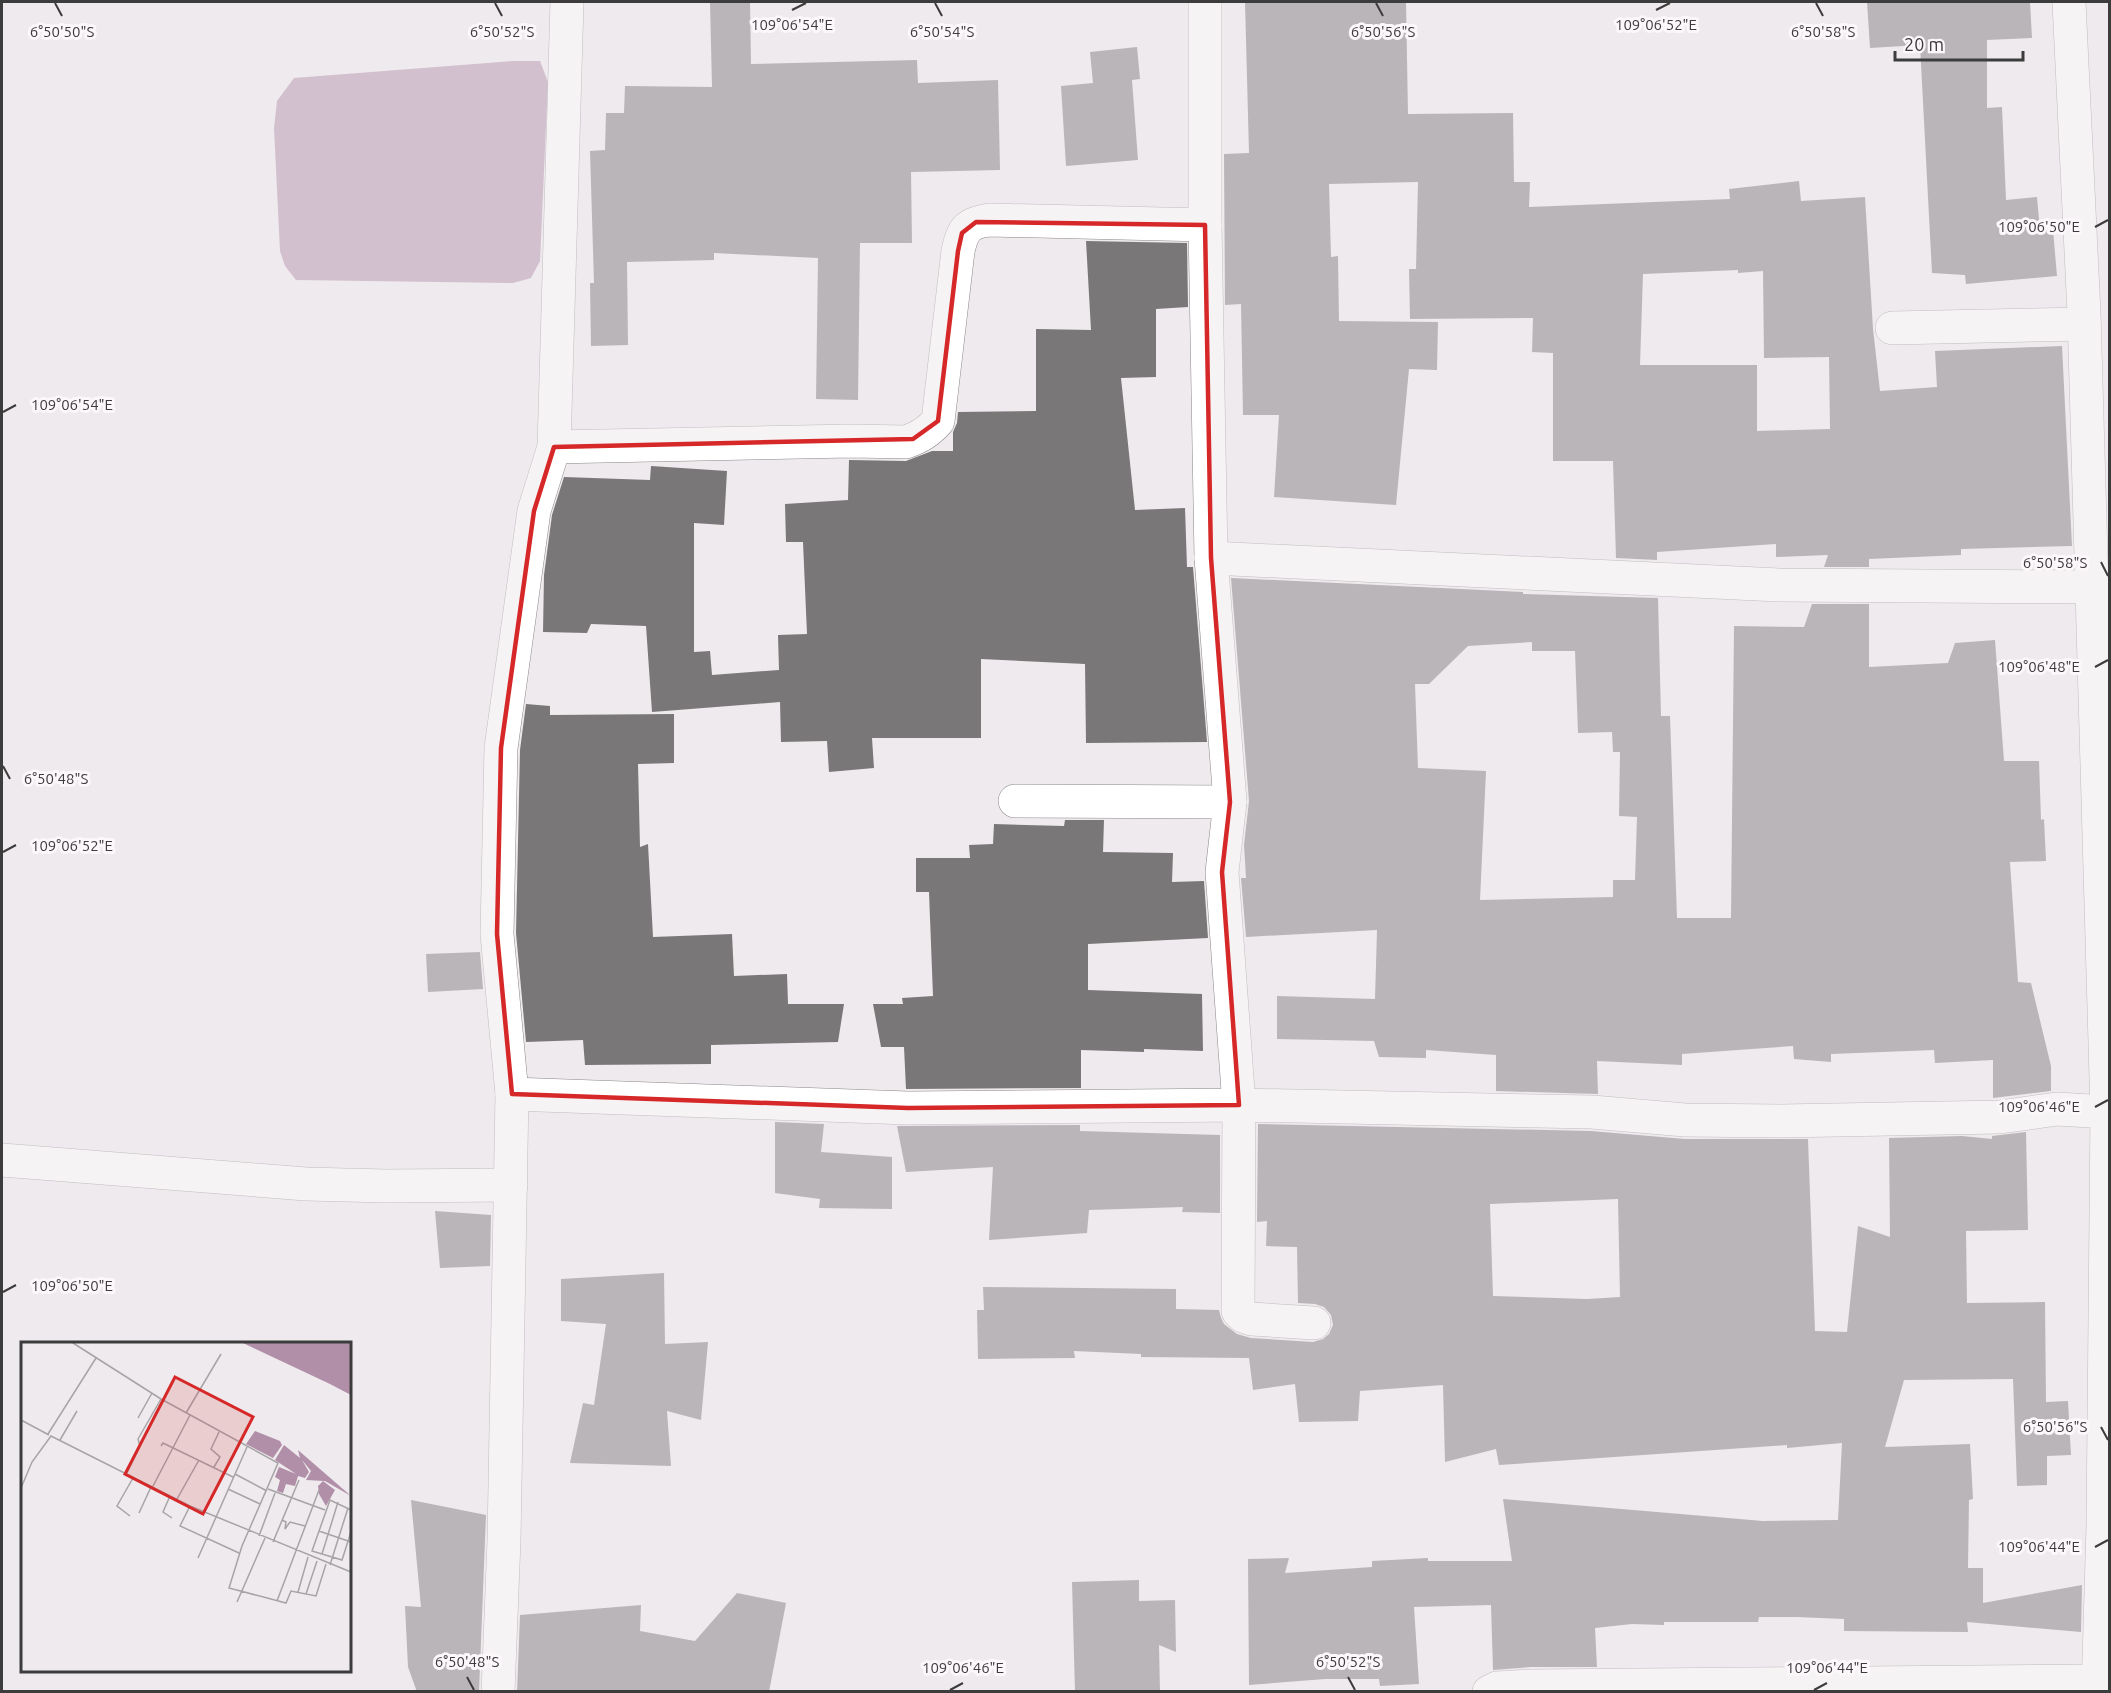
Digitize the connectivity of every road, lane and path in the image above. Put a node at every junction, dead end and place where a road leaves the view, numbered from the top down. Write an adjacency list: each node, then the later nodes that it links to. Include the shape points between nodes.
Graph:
1 (567, 2): 7 (street)
2 (1205, 2): 4 (street)
3 (2069, 2): 5 (street)
4 (1204, 225): 7 (street, via 976,222 962,233 958,251 938,421 923,436 906,442); 8 (street)
5 (2092, 316): 6 (street); 9 (street)
6 (1892, 328)
7 (554, 447): 13 (street, via 534,512 501,748 497,934)
8 (1211, 558): 9 (street, via 1779,585); 12 (street)
9 (2092, 587): 10 (street)
10 (2103, 728): 15 (street)
11 (1015, 801): 12 (street)
12 (1230, 802): 14 (street, via 1222,872)
13 (512, 1094): 14 (street, via 908,1108); 17 (street)
14 (1239, 1106): 15 (street, via 1592,1112 1685,1120 2000,1117 2056,1109); 18 (street, via 1238,1311 1252,1319)
15 (2108, 1129): 19 (street)
16 (2, 1160): 17 (street, via 306,1184)
17 (511, 1185): 21 (street)
18 (1314, 1323)
19 (2106, 1526): 20 (street)
20 (2098, 1686): 22 (street, via 1531,1686)
21 (498, 1692)
22 (1489, 1692)

